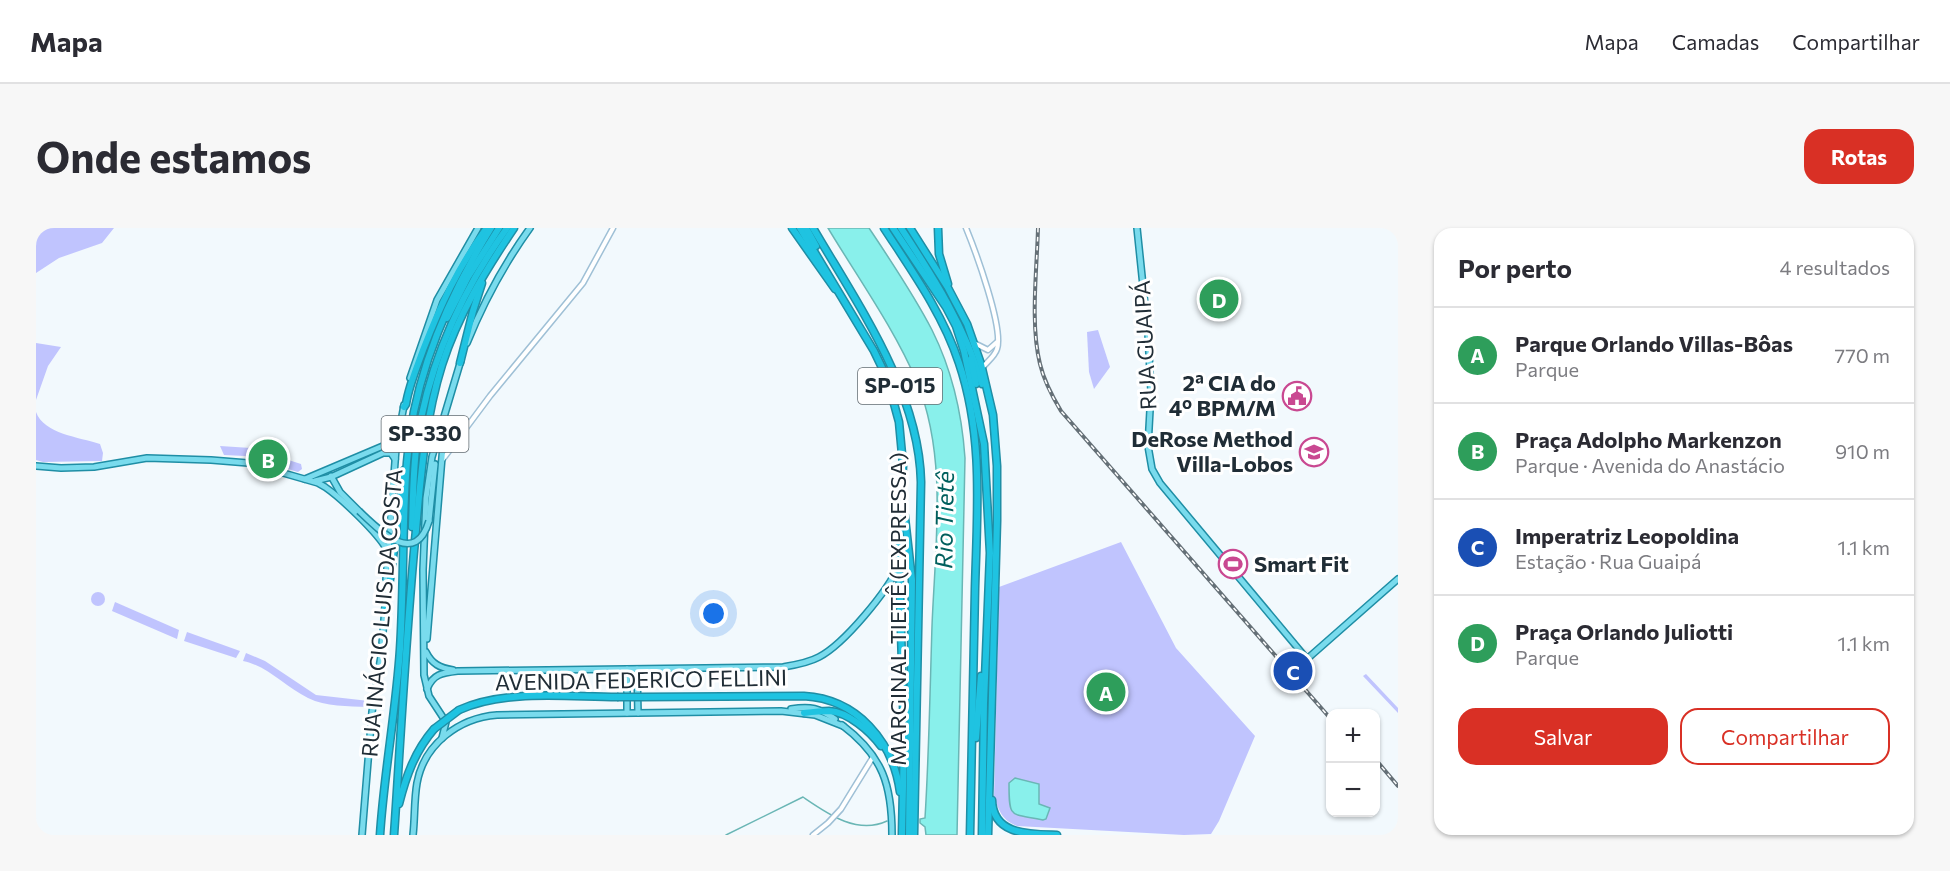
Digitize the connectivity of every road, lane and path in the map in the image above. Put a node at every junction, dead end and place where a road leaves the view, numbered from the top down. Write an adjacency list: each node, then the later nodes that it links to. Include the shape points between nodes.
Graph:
1 (478, 228): 31 (main road, RUA INÁCIO LUIS DA COSTA, via 433,308)
2 (489, 228): 28 (highway, via 452,296); 31 (highway, via 465,259 442,302)
3 (499, 228): 28 (highway, via 465,283)
4 (507, 228): 54 (highway, via 458,308 430,381 415,462)
5 (514, 228): 20 (highway, SP-330)
6 (530, 228): 27 (main road, via 494,284)
7 (613, 228): 37 (street, via 583,283)
8 (792, 228): 23 (highway)
9 (800, 228): 21 (highway)
10 (806, 228): 21 (highway)
11 (813, 228): 86 (highway, MARGINAL TIETÊ (EXPRESSA) / SP-015, via 898,381 919,457)
12 (884, 228): 30 (highway, SP-015, via 940,317)
13 (893, 228): 19 (highway)
14 (901, 228): 25 (highway)
15 (910, 228): 22 (highway)
16 (938, 228): 22 (highway, via 939,254)
17 (966, 228): 24 (street, via 991,300)
18 (1137, 228): 53 (main road, RUA GUAIPÁ, via 1152,392 1148,446 1152,470 1176,504 1307,659)
19 (909, 253): 30 (highway, via 955,333); 33 (highway, via 956,326)
20 (489, 264): 27 (highway); 54 (highway, SP-330, via 452,338 431,405 423,444)
21 (826, 270): 23 (highway)
22 (948, 288): 25 (highway)
23 (840, 293): 50 (highway, via 874,351 891,391 902,440)
24 (998, 341): 26 (street, via 991,349); 29 (street, via 995,352)
25 (972, 344): 26 (street); 29 (highway); 33 (highway, via 970,356 983,418); 36 (highway)
26 (981, 347): 29 (highway)
27 (460, 363): 32 (main road)
28 (426, 365): 41 (highway, SP-330)
29 (982, 366): 36 (highway)
30 (969, 396): 73 (highway, SP-015, via 978,467)
31 (404, 407): 35 (main road, RUA INÁCIO LUIS DA COSTA)
32 (445, 413): 34 (main road); 38 (main road)
33 (981, 429): 57 (highway, via 990,553)
34 (440, 430): 49 (main road, bridge, via 429,521 416,540 392,540); 56 (main road, via 426,498)
35 (398, 438): 39 (main road); 40 (main road, RUA INÁCIO LUIS DA COSTA)
36 (995, 438): 57 (highway, via 997,522)
37 (452, 445): 38 (street); 42 (street)
38 (443, 446): 42 (main road)
39 (361, 456): 43 (main road); 45 (main road)
40 (396, 460): 43 (main road, via 389,452); 51 (main road, RUA INÁCIO LUIS DA COSTA)
41 (407, 461): 55 (highway); 80 (highway, SP-330, via 400,653)
42 (441, 462): 56 (main road)
43 (363, 463): 46 (main road)
44 (36, 466): 47 (main road, via 86,467 147,458 210,460 248,463)
45 (333, 468): 46 (main road); 47 (main road)
46 (332, 477): 47 (main road); 49 (main road)
47 (307, 480): 48 (main road)
48 (318, 483): 49 (main road); 51 (main road, via 370,529)
49 (340, 492)
50 (903, 494): 52 (highway); 71 (highway, via 912,580)
51 (388, 552): 55 (main road, RUA INÁCIO LUIS DA COSTA)
52 (899, 564): 59 (main road, via 889,584 852,629 831,650 808,662 783,667); 76 (highway)
53 (1398, 579)
54 (411, 582): 78 (highway, SP-330)
55 (385, 610): 79 (main road, RUA INÁCIO LUIS DA COSTA)
56 (425, 649): 60 (main road, via 438,666); 61 (main road)
57 (989, 659): 73 (highway, via 982,666); 75 (highway); 88 (highway)
58 (627, 669): 59 (main road); 60 (main road); 66 (main road)
59 (638, 669): 63 (main road)
60 (458, 671): 61 (main road, via 437,675)
61 (426, 690): 67 (main road)
62 (781, 711): 63 (main road); 64 (main road); 65 (main road, via 806,708)
63 (638, 712): 66 (main road)
64 (804, 712): 65 (highway); 69 (main road)
65 (826, 712): 69 (main road); 74 (highway, via 848,718 868,732)
66 (627, 713): 68 (main road, via 497,715)
67 (442, 715): 68 (main road); 70 (main road, via 446,726)
68 (465, 722): 70 (main road)
69 (843, 726): 72 (main road)
70 (442, 738): 81 (main road, via 420,771)
71 (909, 751): 77 (highway); 85 (highway)
72 (874, 757): 82 (street, via 836,815); 83 (main road, via 888,786)
73 (972, 765): 87 (highway, SP-015)
74 (897, 773): 76 (highway, AVENIDA FEDERICO FELLINI); 78 (highway, AVENIDA FEDERICO FELLINI, bridge, via 870,726 854,712 828,700 804,696 503,697 459,710 421,744 401,795)
75 (990, 773): 89 (highway); 90 (highway, via 993,810 1002,826 1015,832)
76 (902, 807): 77 (highway)
77 (902, 827): 84 (highway)
78 (394, 833)
79 (362, 835)
80 (378, 835)
81 (413, 835)
82 (813, 835)
83 (892, 835)
84 (902, 835)
85 (909, 835)
86 (914, 835)
87 (970, 835)
88 (982, 835)
89 (988, 835)
90 (1057, 835)

